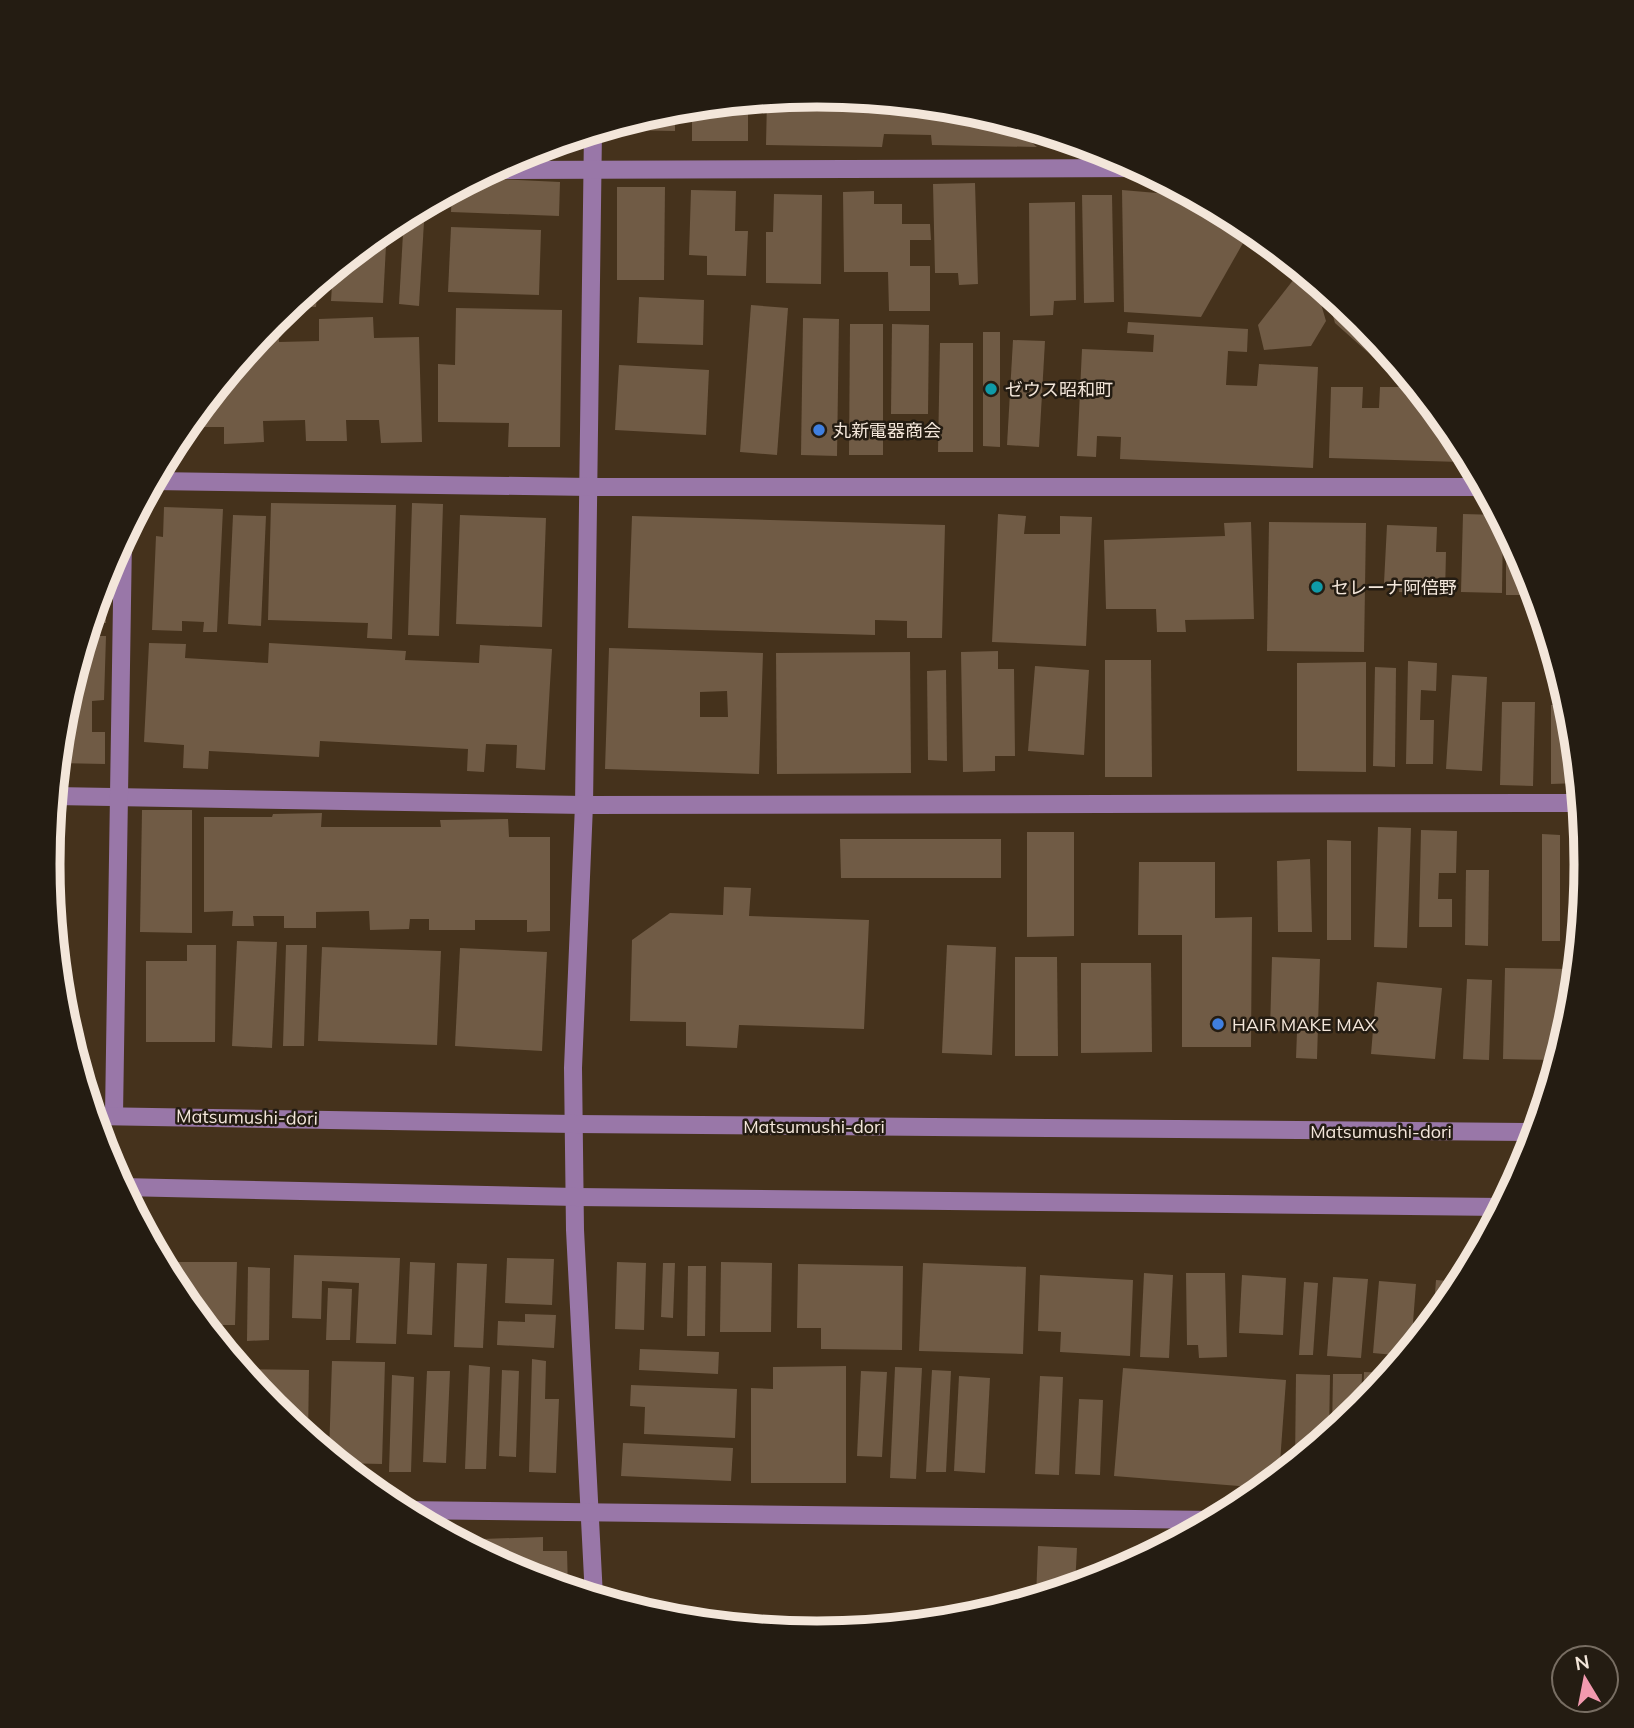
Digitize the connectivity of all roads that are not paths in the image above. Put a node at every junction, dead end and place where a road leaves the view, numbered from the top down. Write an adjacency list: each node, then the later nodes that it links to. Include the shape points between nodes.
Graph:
1 (593, 141): 4 (street)
2 (1116, 168): 4 (street)
3 (513, 170): 4 (street)
4 (593, 172): 6 (street)
5 (163, 481): 6 (street)
6 (590, 487): 7 (street); 12 (street)
7 (1474, 487)
8 (121, 564): 10 (street)
9 (63, 796): 10 (street)
10 (117, 797): 12 (street); 13 (street)
11 (1572, 803): 12 (street)
12 (584, 805): 15 (street, via 573,1068)
13 (114, 1115): 14 (street, Matsumushi-dori); 15 (street, Matsumushi-dori)
14 (103, 1116)
15 (575, 1124): 16 (street, Matsumushi-dori); 18 (street)
16 (1525, 1132)
17 (134, 1191): 18 (street)
18 (576, 1197): 19 (street); 21 (street)
19 (1492, 1207)
20 (423, 1510): 21 (street)
21 (590, 1514): 22 (street); 23 (street)
22 (1196, 1520)
23 (594, 1587)

